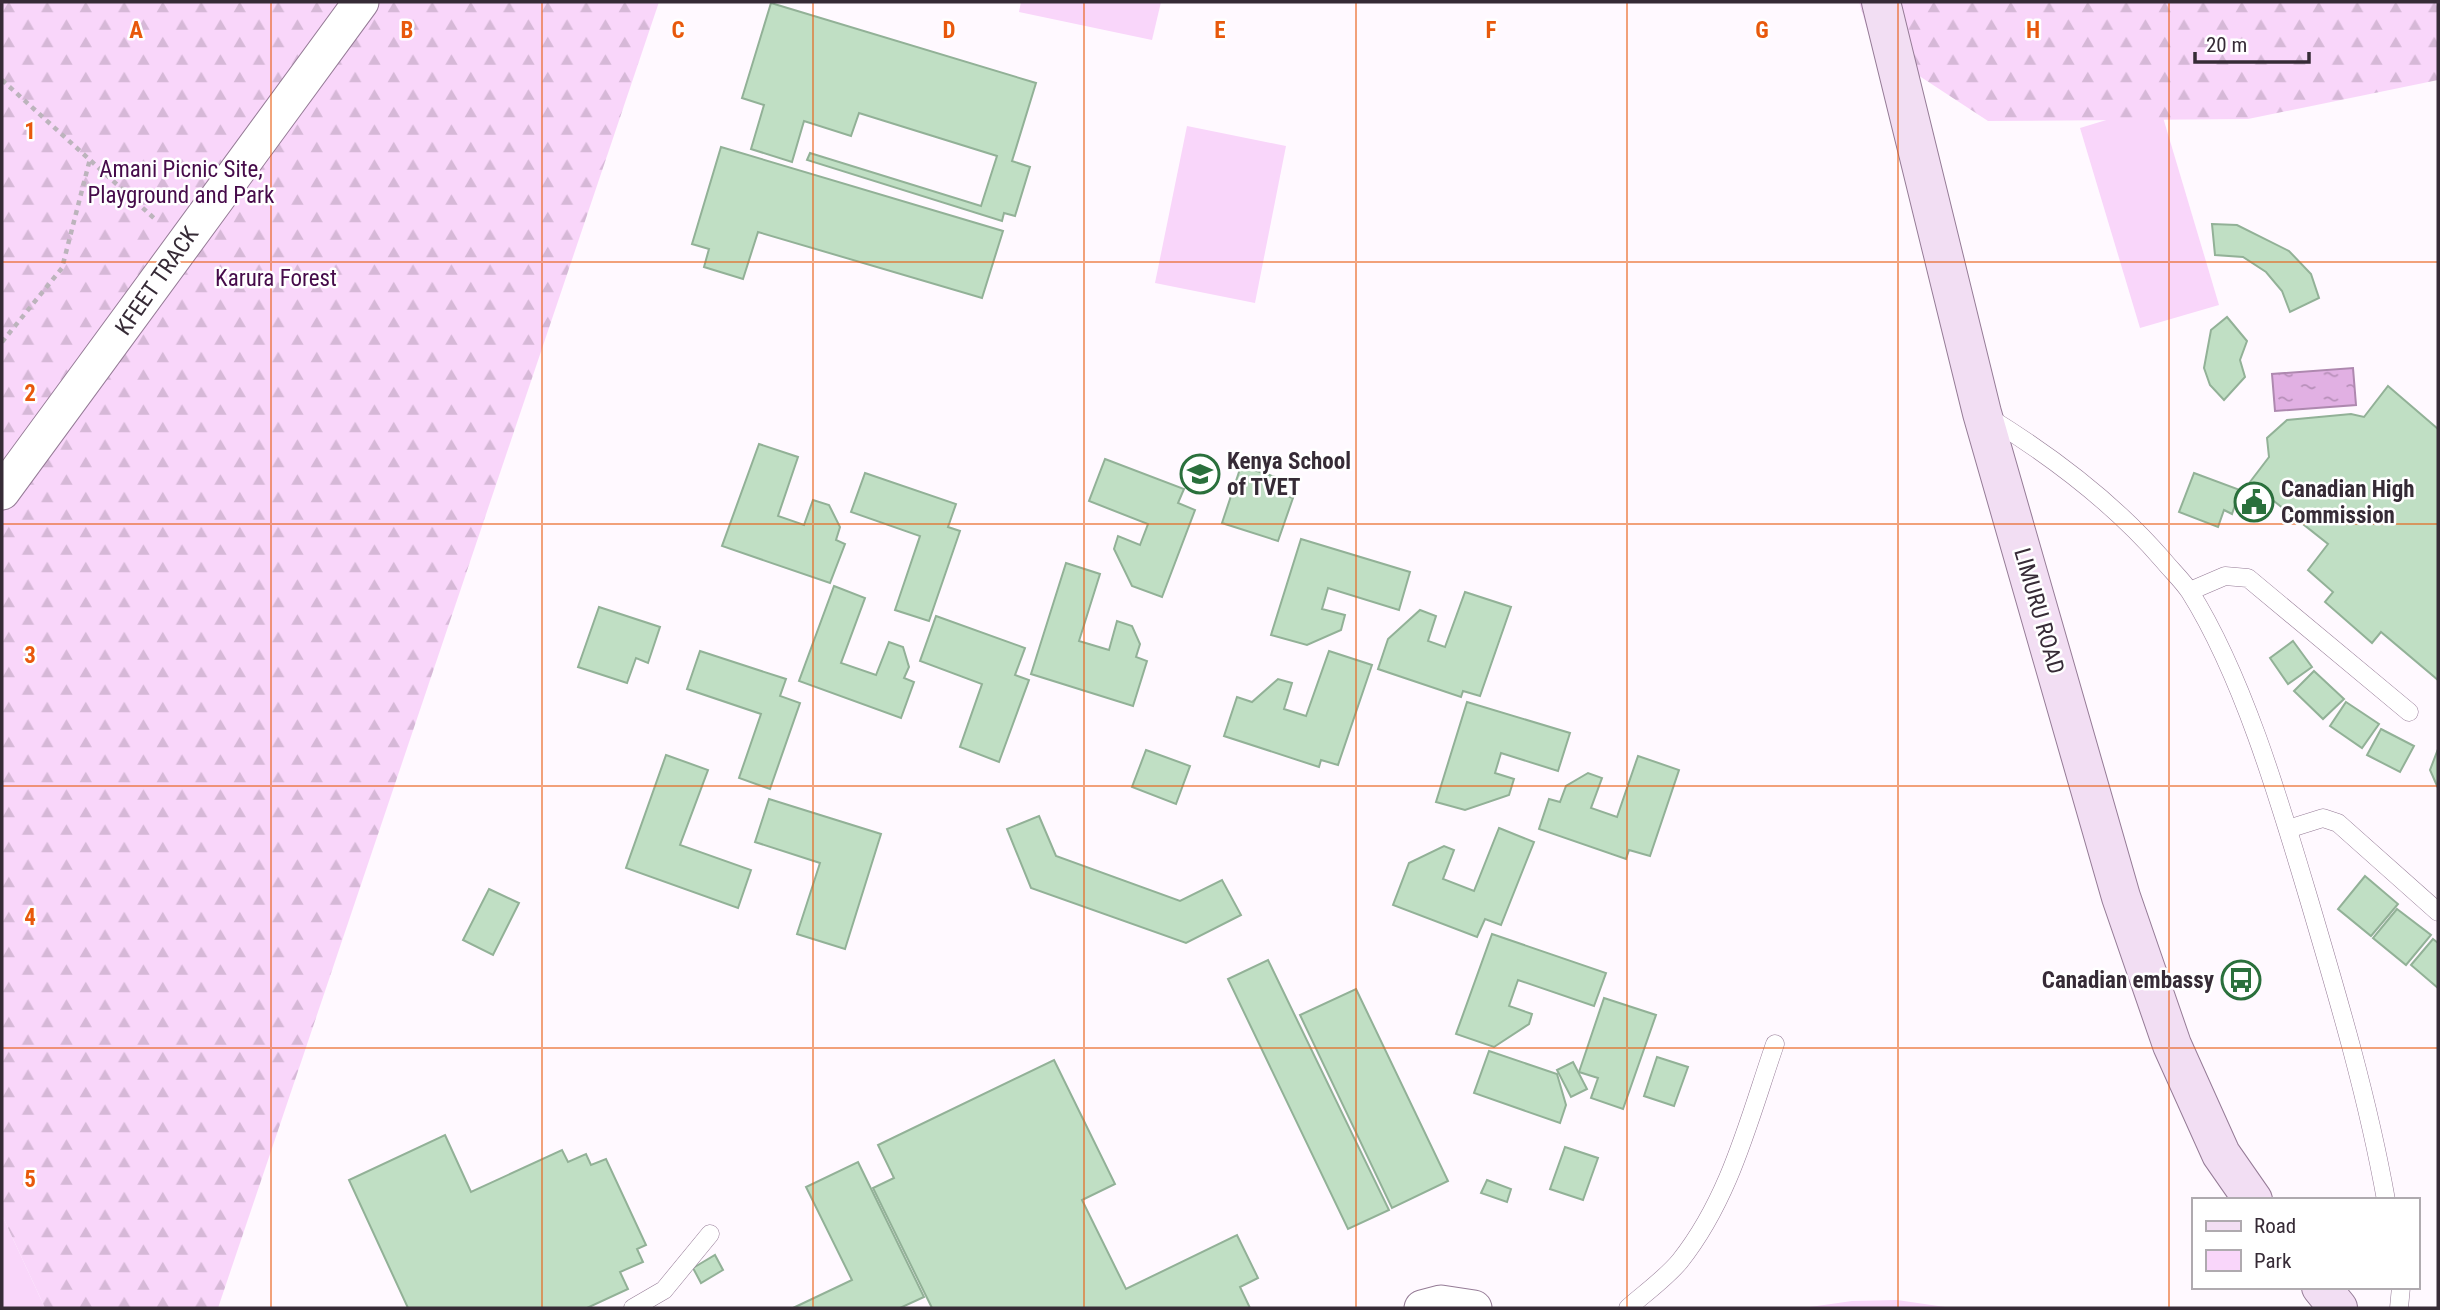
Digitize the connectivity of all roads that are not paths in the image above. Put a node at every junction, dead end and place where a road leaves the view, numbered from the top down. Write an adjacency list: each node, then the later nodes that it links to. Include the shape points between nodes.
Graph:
1 (361, 2): 5 (street, KFEET TRACK)
2 (1864, 2): 9 (main road, via 1964,424 2057,756)
3 (1881, 2): 4 (main road, LIMURU ROAD)
4 (1982, 413): 6 (lane, via 2065,466 2141,534); 9 (main road, LIMURU ROAD)
5 (2, 492)
6 (2190, 591): 7 (lane, via 2225,576 2248,578); 8 (lane, via 2230,672)
7 (2409, 712)
8 (2288, 829): 10 (lane, via 2323,818 2338,823); 13 (lane, via 2344,1021)
9 (2121, 897): 12 (main road, LIMURU ROAD, via 2172,1045 2221,1154)
10 (2438, 912)
11 (1775, 1044): 20 (lane, via 1726,1187 1705,1226 1679,1263)
12 (2252, 1198)
13 (2386, 1198)
14 (710, 1234): 17 (lane, via 664,1290)
15 (2323, 1289): 21 (main road)
16 (2401, 1289): 22 (lane)
17 (633, 1308)
18 (1422, 1308): 19 (street, via 1441,1303)
19 (1474, 1308)
20 (1628, 1308)
21 (2338, 1308)
22 (2399, 1308)

